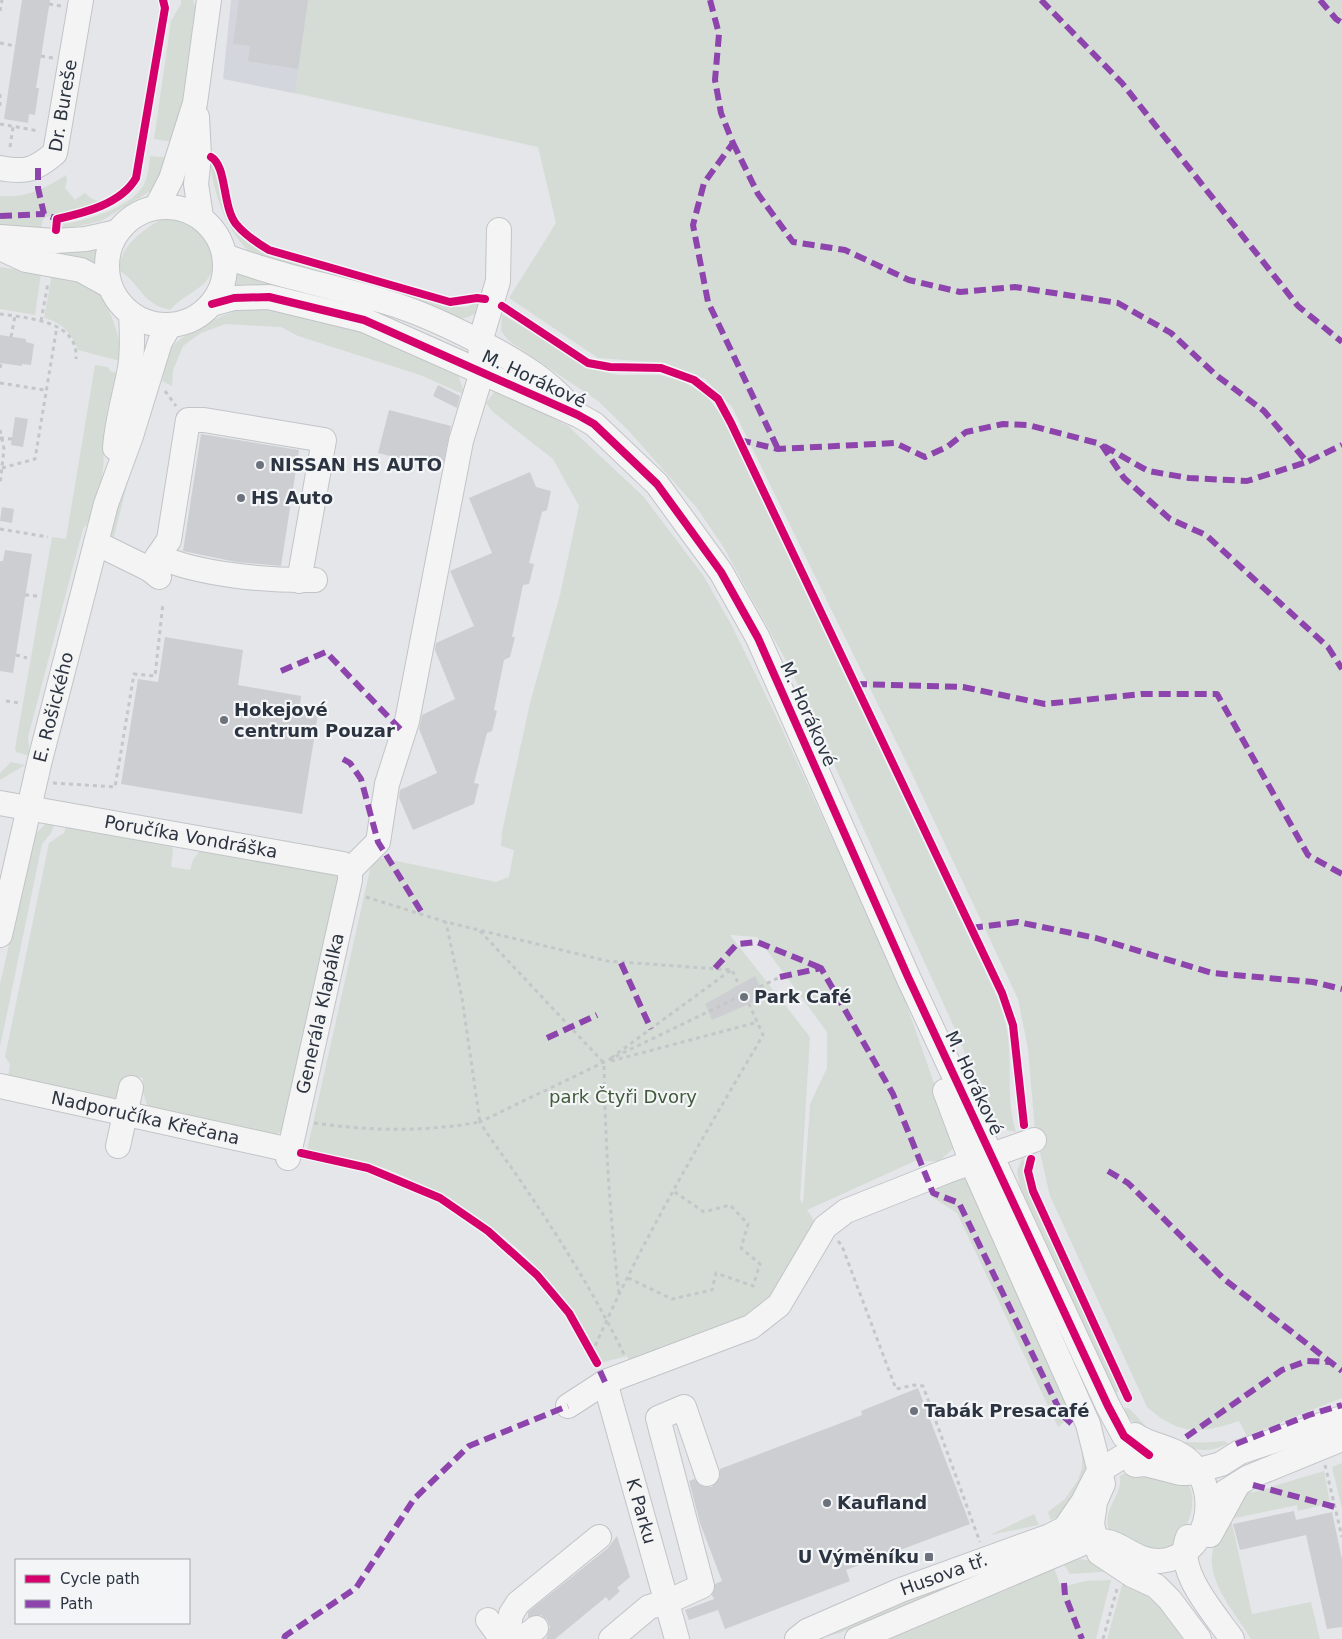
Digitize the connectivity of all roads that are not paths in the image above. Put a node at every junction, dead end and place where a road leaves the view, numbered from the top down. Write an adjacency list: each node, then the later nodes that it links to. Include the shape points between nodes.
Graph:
1 (81, 0): 4 (street, Dr. Bureše, via 55,153 38,168)
2 (209, 0): 3 (street)
3 (195, 103): 5 (street, via 171,179); 6 (street, via 198,130 196,184)
4 (0, 168)
5 (157, 206): 6 (street, via 172,206); 8 (street, via 135,216)
6 (200, 217): 11 (street, via 216,234)
7 (499, 230): 16 (street, via 498,281)
8 (117, 232): 9 (street, via 86,239); 12 (street, via 109,249 107,268)
9 (0, 237)
10 (0, 248): 12 (street, via 26,260 81,270)
11 (225, 256): 13 (street, via 221,290); 16 (street, M. Horákové, via 265,272 387,302 459,330)
12 (110, 286): 14 (street)
13 (212, 304): 15 (street, via 192,318); 17 (street, M. Horákové, via 234,298 269,297 317,307 364,320)
14 (131, 314): 15 (street, via 149,322); 19 (street, E. Rošického, via 133,340 120,409)
15 (170, 325): 19 (street, E. Rošického, via 160,342)
16 (480, 342): 17 (street); 18 (street, M. Horákové, via 520,364 559,392)
17 (482, 372): 18 (street, M. Horákové); 24 (street, via 461,441 407,721 387,784 378,842)
18 (578, 415): 32 (street, M. Horákové, via 594,424 658,484 721,572 758,638 908,978)
19 (113, 482): 20 (street, E. Rošického)
20 (96, 543): 21 (street); 23 (street, E. Rošického)
21 (156, 567): 21 (street, via 169,540 188,420 301,434 324,440 307,581 280,581 178,565)
22 (0, 803): 23 (street, Poručíka Vondráška)
23 (29, 809): 24 (street, Poručíka Vondráška, via 62,812 343,864); 25 (street, E. Rošického)
24 (350, 870): 31 (street, Generála Klapálka)
25 (0, 935)
26 (0, 1086): 28 (street, Nadporučíka Křečana)
27 (131, 1088): 28 (street)
28 (126, 1114): 30 (street); 31 (street, Nadporučíka Křečana)
29 (1034, 1140): 32 (street)
30 (118, 1146)
31 (289, 1154)
32 (981, 1159): 33 (street, via 846,1211 825,1227 779,1305 750,1327); 36 (street, M. Horákové); 41 (street, M. Horákové, via 1086,1420 1098,1433)
33 (605, 1382): 34 (street); 50 (street, K Parku)
34 (568, 1406)
35 (1342, 1418): 39 (street, via 1230,1457 1217,1456)
36 (1115, 1420): 38 (street, M. Horákové, via 1124,1436); 39 (street, via 1144,1442 1176,1452)
37 (1332, 1443): 42 (street, via 1249,1476)
38 (1149, 1455): 39 (street); 41 (street, via 1122,1457)
39 (1189, 1467): 41 (street, via 1180,1473 1145,1464); 43 (street, via 1205,1488); 48 (street, via 1199,1508 1196,1523 1187,1539)
40 (707, 1474): 50 (street, via 684,1407 658,1418 702,1586)
41 (1106, 1474): 44 (street); 45 (street); 47 (street, via 1114,1485 1102,1515)
42 (1238, 1484): 43 (street, via 1221,1494); 48 (street, via 1205,1545)
43 (1209, 1510): 48 (street)
44 (1094, 1513): 45 (street, Husova tř.); 47 (street, via 1092,1524)
45 (1065, 1528): 56 (street, Husova tř., via 901,1590)
46 (599, 1537): 53 (street, via 518,1603 511,1614)
47 (1103, 1547): 48 (street, via 1118,1544 1135,1556 1151,1561); 49 (street, via 1138,1566); 57 (street, Husova tř., via 1061,1554); 58 (street, via 1126,1572 1156,1586)
48 (1190, 1553): 49 (street, via 1172,1568); 60 (street, via 1194,1584); 61 (street)
49 (1154, 1570): 59 (street, via 1186,1602)
50 (667, 1602): 54 (street, via 649,1608); 55 (street, K Parku)
51 (488, 1620): 52 (street)
52 (502, 1639)
53 (507, 1639)
54 (611, 1639)
55 (677, 1639)
56 (797, 1639)
57 (857, 1639)
58 (1199, 1639)
59 (1207, 1639)
60 (1232, 1639)
61 (1237, 1639)

